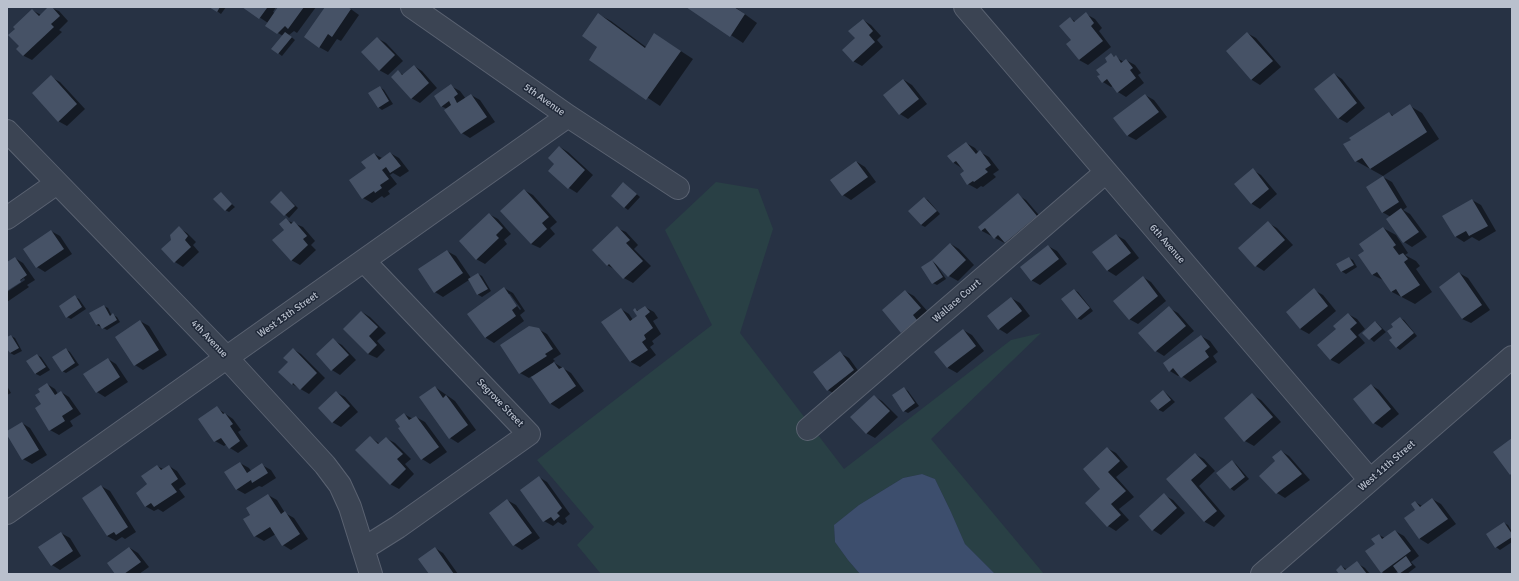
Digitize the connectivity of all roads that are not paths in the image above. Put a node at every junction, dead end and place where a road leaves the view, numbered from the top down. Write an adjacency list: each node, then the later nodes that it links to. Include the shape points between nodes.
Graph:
1 (412, 7): 3 (street, 5th Avenue)
2 (965, 7): 5 (street, 6th Avenue)
3 (568, 116): 7 (street, 5th Avenue); 9 (street, West 13th Street)
4 (7, 131): 6 (street, 4th Avenue)
5 (1106, 172): 12 (street, Wallace Court); 13 (street, 6th Avenue)
6 (57, 183): 8 (street); 11 (street, 4th Avenue)
7 (678, 188)
8 (7, 218)
9 (364, 261): 11 (street, West 13th Street); 15 (street, Segrove Street, via 529,434 398,528)
10 (1512, 357): 13 (street, West 11th Street)
11 (227, 358): 14 (street, West 13th Street); 15 (street, 4th Avenue, via 336,480 350,507)
12 (808, 429)
13 (1370, 480): 17 (street, West 11th Street)
14 (7, 513)
15 (363, 549): 16 (street, 4th Avenue)
16 (371, 574)
17 (1262, 574)

